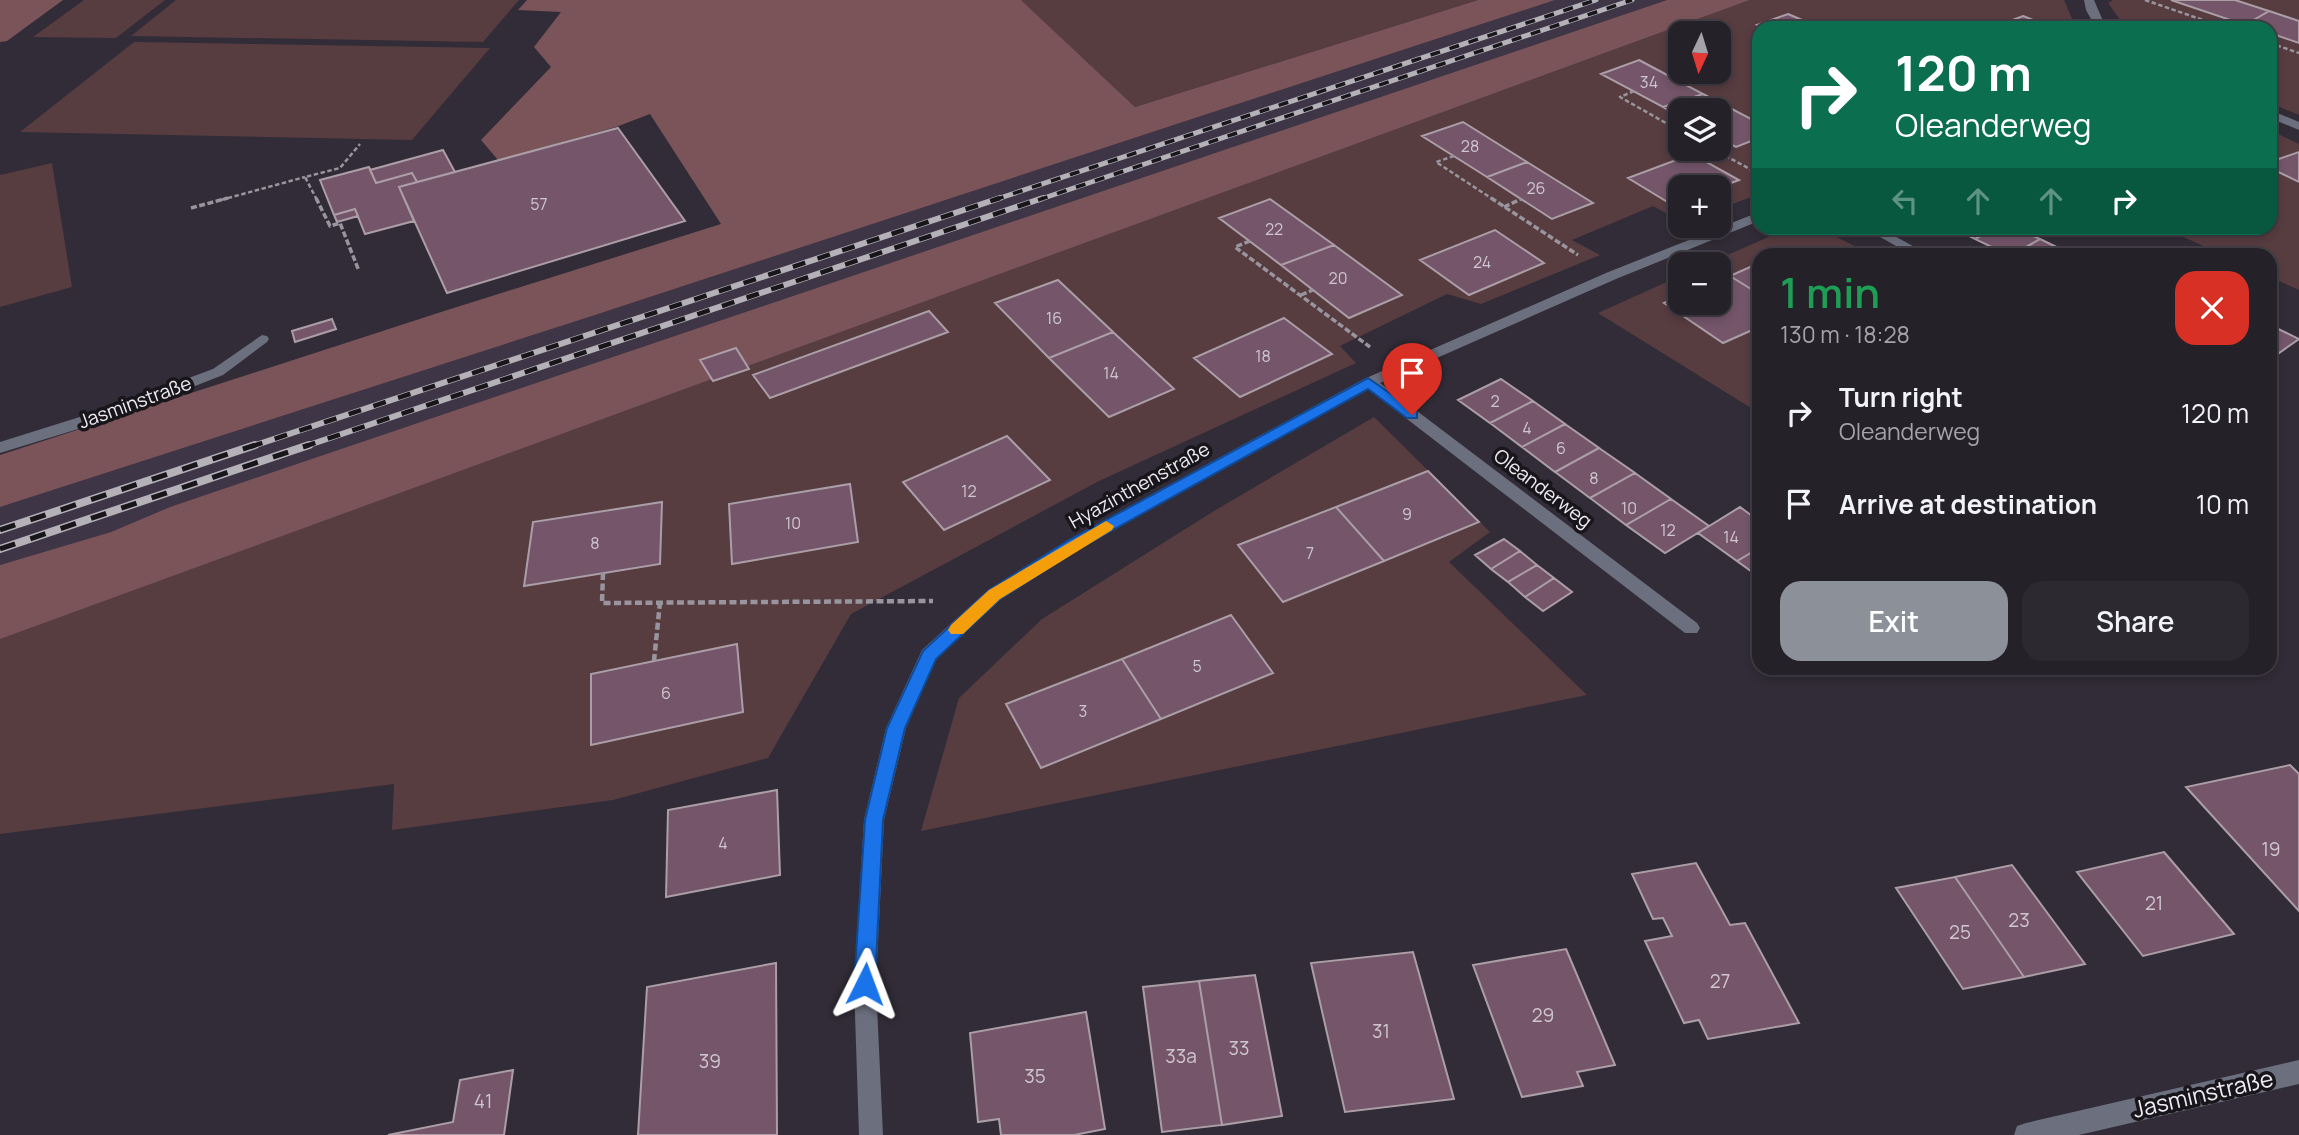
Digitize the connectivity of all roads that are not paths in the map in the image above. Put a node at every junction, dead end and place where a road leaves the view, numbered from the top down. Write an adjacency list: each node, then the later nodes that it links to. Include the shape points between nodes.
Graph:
1 (2089, 0): 2 (street)
2 (2097, 21)
3 (2277, 117): 4 (street)
4 (2299, 126)
5 (1752, 219): 9 (street, Hyazinthenstraße)
6 (1884, 235): 7 (street)
7 (1910, 248)
8 (262, 340): 10 (street, Jasminstraße, via 218,372)
9 (1368, 383): 11 (street, Oleanderweg); 13 (street, Hyazinthenstraße, via 1074,544 988,601 929,655 896,728 874,820 865,984)
10 (0, 448)
11 (1691, 628)
12 (2299, 1072): 14 (street, Jasminstraße)
13 (870, 1135)
14 (2025, 1135)

